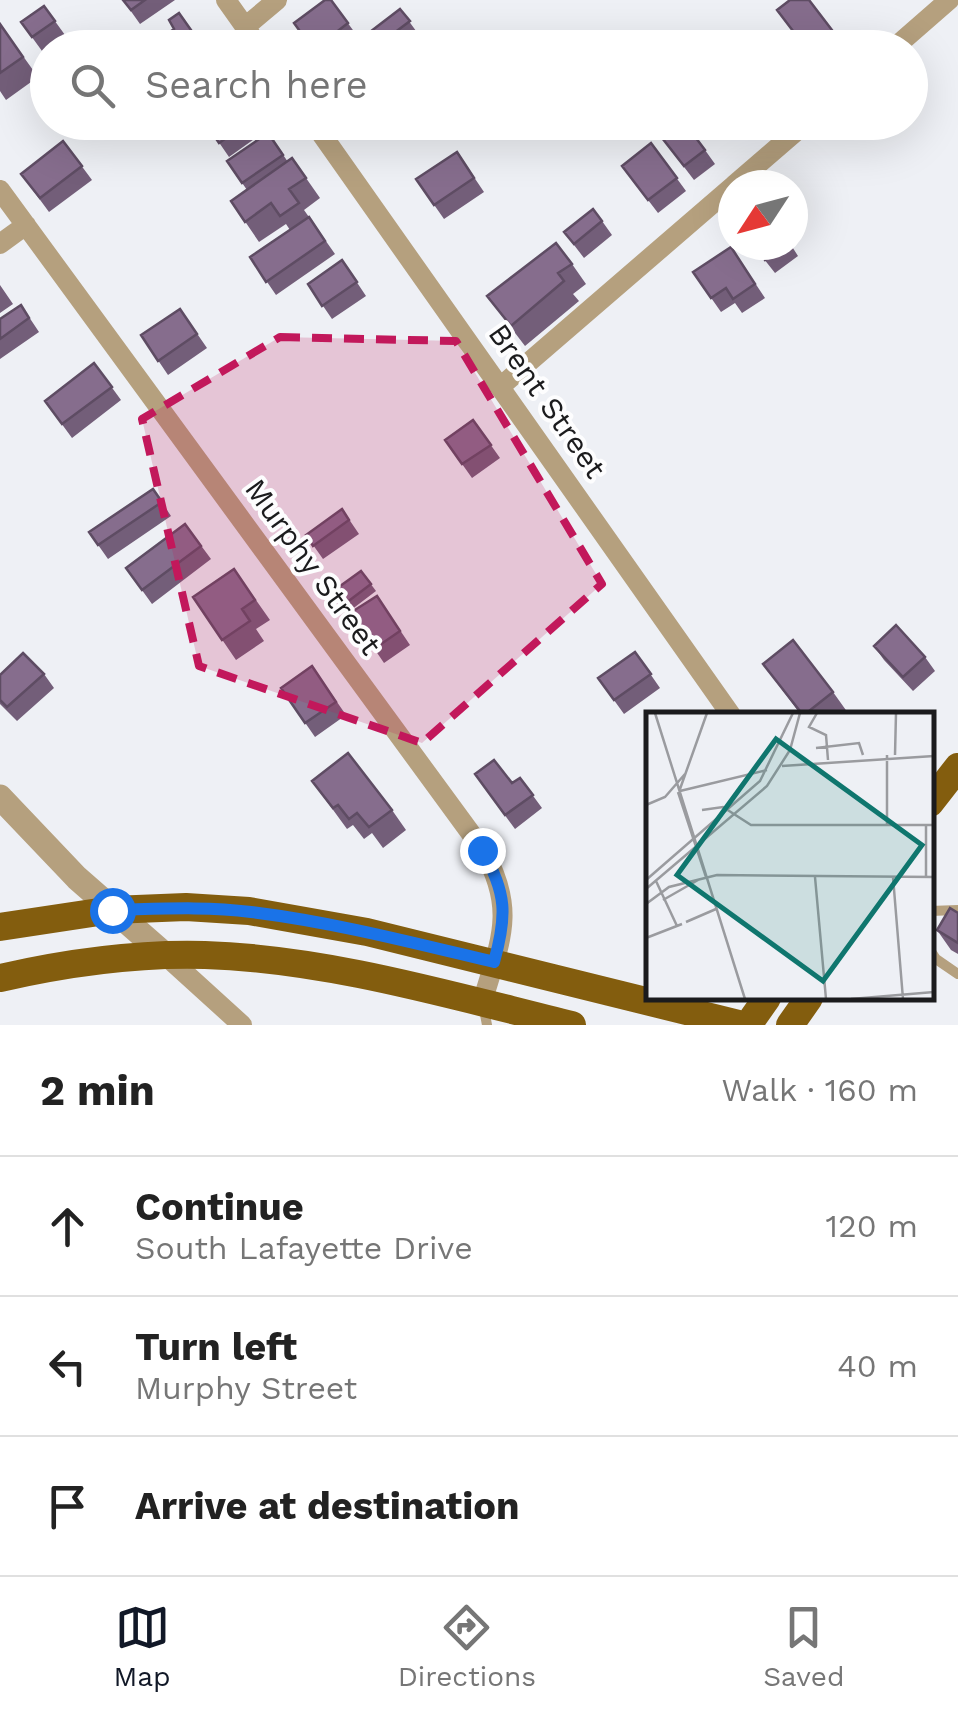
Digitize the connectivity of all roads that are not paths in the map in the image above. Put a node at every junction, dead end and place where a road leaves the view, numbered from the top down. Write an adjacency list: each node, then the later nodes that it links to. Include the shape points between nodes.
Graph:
1 (226, 0): 4 (street)
2 (276, 0): 4 (street)
3 (949, 0): 6 (street)
4 (245, 27): 5 (street)
5 (247, 30)
6 (915, 30)
7 (326, 140): 14 (street, Brent Street)
8 (786, 140): 9 (street)
9 (752, 170)
10 (0, 190): 12 (street, Murphy Street)
11 (718, 200): 14 (street)
12 (26, 225): 13 (street); 25 (street, Murphy Street, via 482,850 504,901)
13 (0, 244)
14 (500, 387): 15 (street, Brent Street)
15 (729, 712)
16 (958, 767): 18 (main road)
17 (0, 797): 19 (street)
18 (933, 799)
19 (112, 910): 22 (main road); 24 (street); 25 (main road, via 249,911)
20 (958, 910): 21 (lane)
21 (933, 911)
22 (0, 927)
23 (933, 954): 26 (lane)
24 (165, 955): 27 (main road); 30 (main road, via 288,964); 31 (street)
25 (494, 962): 30 (street, Murphy Street); 33 (main road)
26 (958, 974)
27 (0, 978)
28 (765, 1000): 33 (main road)
29 (808, 1000): 34 (main road)
30 (485, 1014): 32 (main road)
31 (242, 1025)
32 (572, 1025)
33 (745, 1025)
34 (790, 1025)

